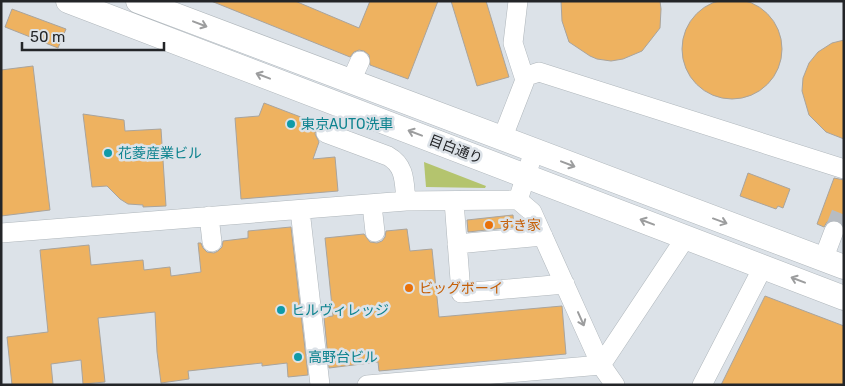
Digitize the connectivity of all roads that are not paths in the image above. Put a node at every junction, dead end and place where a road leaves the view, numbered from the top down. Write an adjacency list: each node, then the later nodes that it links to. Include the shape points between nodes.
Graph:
1 (68, 1): 9 (main road, 目白通り, one-way to 1)
2 (138, 1): 6 (main road, 目白通り, one-way to 6, via 356,71)
3 (518, 1): 4 (street, via 513,43)
4 (524, 77): 6 (street); 8 (street, via 539,72)
5 (326, 133): 11 (street, via 397,161 404,180)
6 (502, 139): 7 (main road, 目白通り)
7 (534, 150): 9 (street); 23 (main road, 目白通り, one-way to 23)
8 (844, 169)
9 (526, 175): 10 (street); 20 (main road, 目白通り, one-way to 9)
10 (518, 200): 12 (street); 19 (street, via 532,212)
11 (406, 201): 12 (street); 13 (street)
12 (454, 201): 22 (street)
13 (372, 205): 14 (street); 17 (street)
14 (300, 210): 15 (street); 28 (street)
15 (209, 216): 18 (street); 21 (street)
16 (834, 230): 23 (street)
17 (375, 232)
18 (1, 233)
19 (543, 236): 22 (street); 25 (street)
20 (686, 237): 24 (main road, 目白通り); 27 (street)
21 (212, 242)
22 (457, 244): 25 (street, via 461,293)
23 (834, 263)
24 (763, 267): 26 (main road, 目白通り, one-way to 24); 31 (street)
25 (565, 284): 27 (street, one-way to 27)
26 (844, 298)
27 (601, 365): 29 (street); 30 (street)
28 (320, 385)
29 (367, 385)
30 (615, 385)
31 (702, 385)

